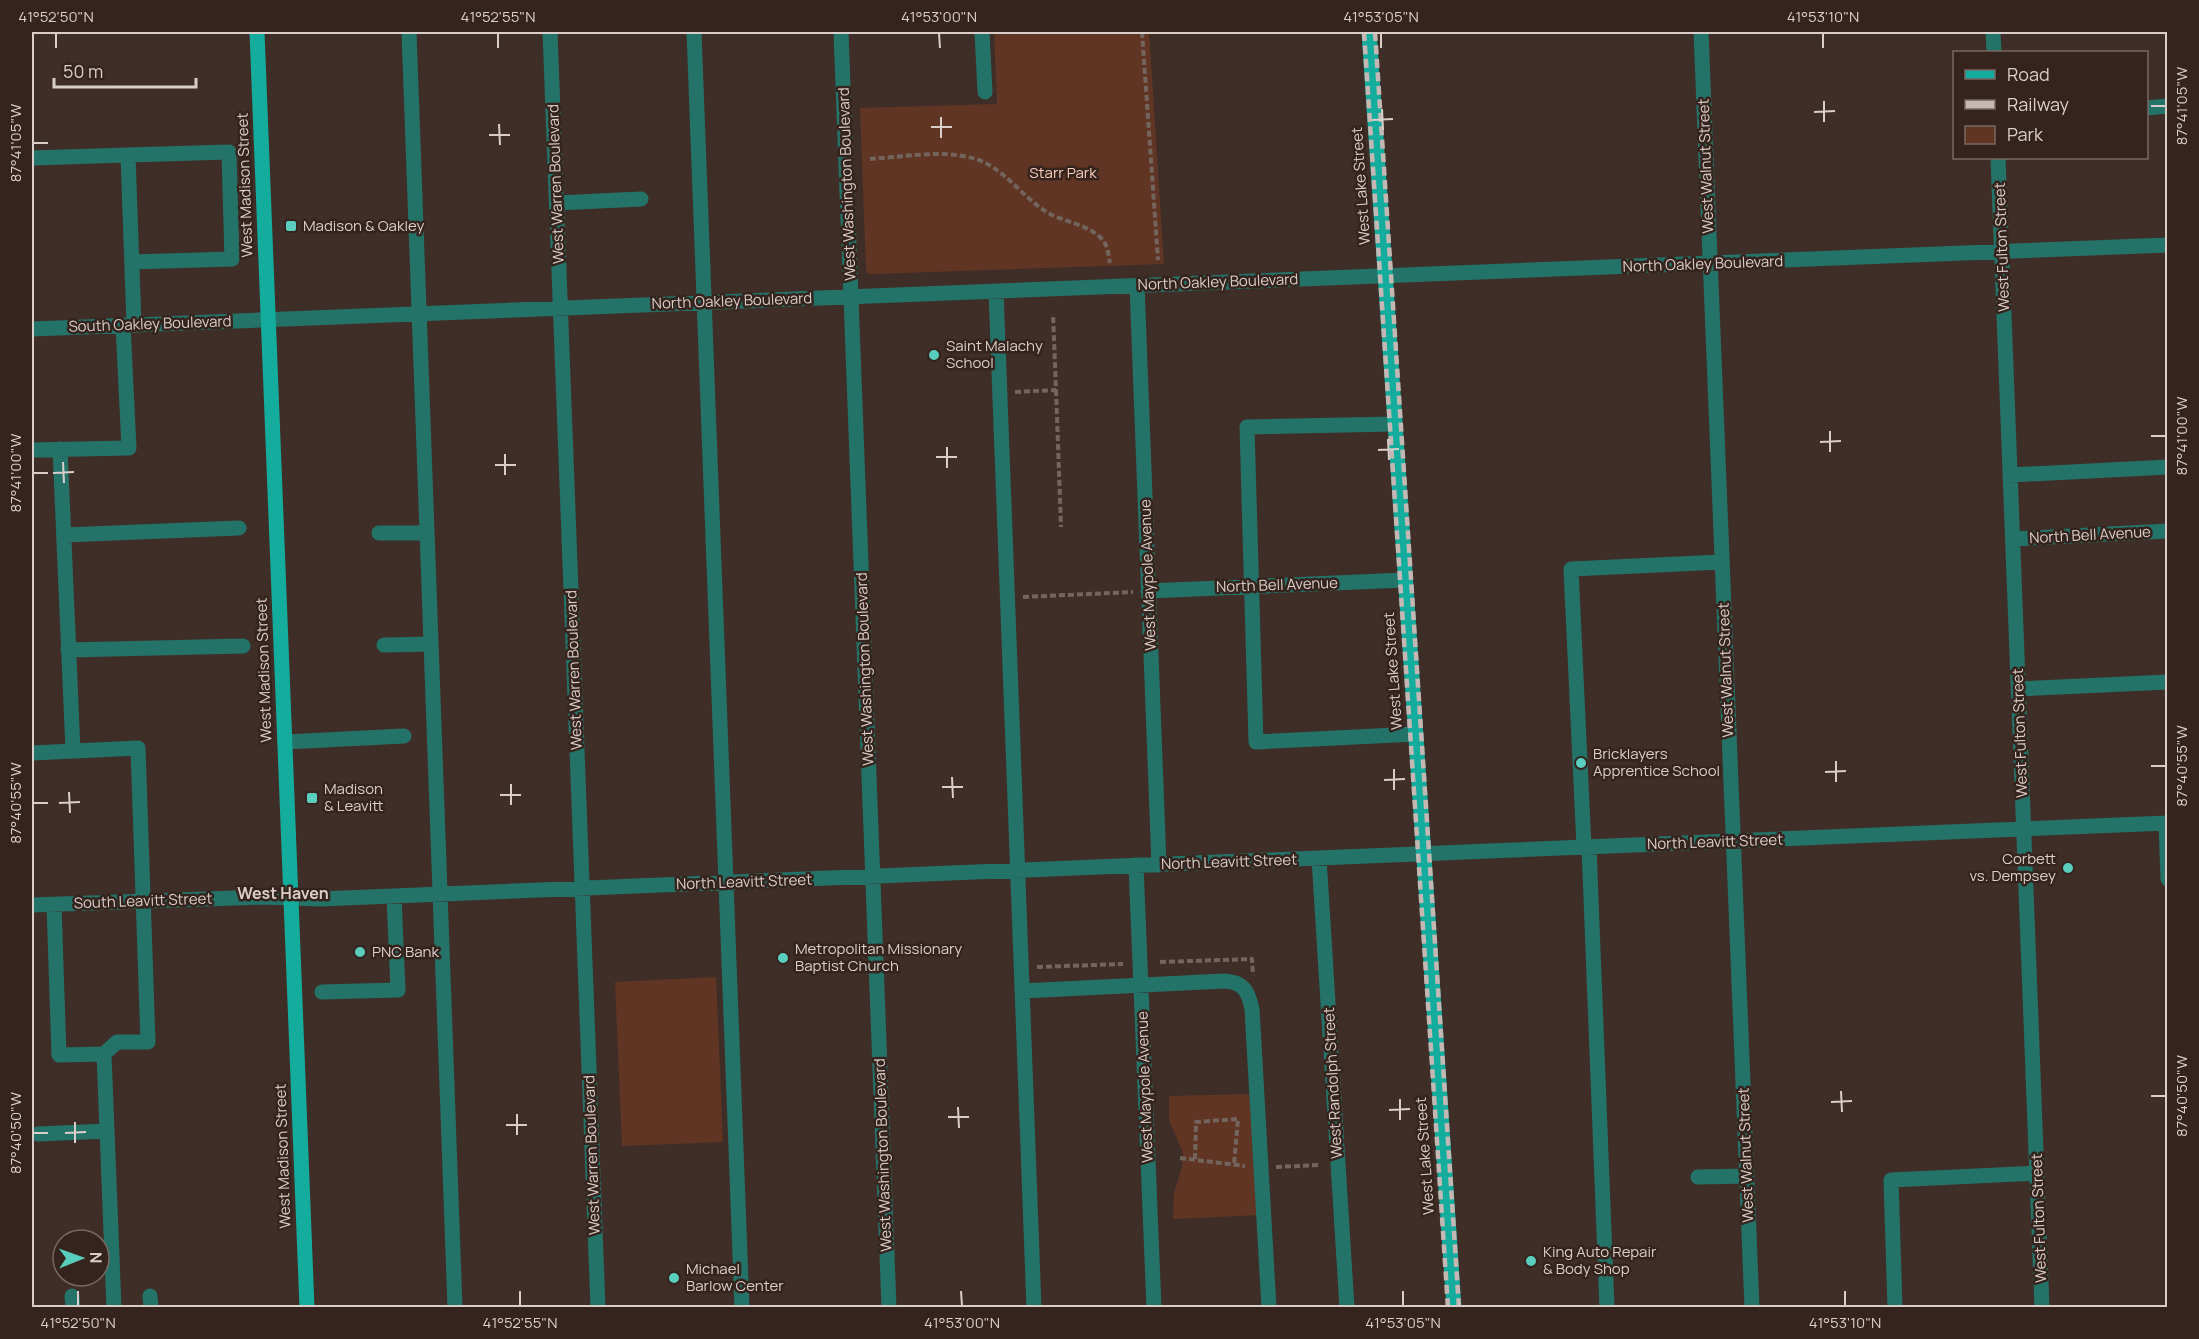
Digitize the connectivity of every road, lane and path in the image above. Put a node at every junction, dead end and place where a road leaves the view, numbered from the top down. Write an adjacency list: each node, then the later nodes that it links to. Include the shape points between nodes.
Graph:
1 (257, 32): 35 (main road, West Madison Street)
2 (409, 32): 33 (street)
3 (550, 32): 20 (street, West Warren Boulevard)
4 (694, 32): 31 (street)
5 (841, 32): 30 (street, West Washington Boulevard)
6 (982, 32): 12 (street)
7 (1142, 32): 23 (path)
8 (1369, 32): 27 (main road, West Lake Street)
9 (1701, 32): 26 (street, West Walnut Street)
10 (1993, 32): 11 (street)
11 (1994, 51)
12 (986, 92)
13 (2168, 106): 14 (street)
14 (2148, 108)
15 (128, 155): 16 (street); 24 (street); 24 (street, via 229,152 232,259)
16 (32, 158)
17 (870, 159): 25 (path, via 928,155 976,159 999,171 1036,205 1100,236)
18 (1998, 159): 22 (street, West Fulton Street)
19 (641, 199): 20 (street)
20 (557, 203): 32 (street, West Warren Boulevard)
21 (2168, 245): 22 (street, North Oakley Boulevard)
22 (2002, 252): 26 (street, North Oakley Boulevard); 44 (street, West Fulton Street)
23 (1158, 260)
24 (132, 262): 36 (street)
25 (1110, 263)
26 (1709, 263): 27 (street, North Oakley Boulevard); 52 (street, West Walnut Street)
27 (1385, 276): 28 (street, North Oakley Boulevard); 40 (main road, West Lake Street)
28 (1137, 285): 29 (street, North Oakley Boulevard); 55 (street, West Maypole Avenue)
29 (996, 291): 30 (street, North Oakley Boulevard); 39 (street)
30 (851, 296): 31 (street, North Oakley Boulevard); 77 (street, West Washington Boulevard)
31 (704, 303): 32 (street, North Oakley Boulevard); 79 (street)
32 (561, 308): 33 (street, North Oakley Boulevard); 80 (street, West Warren Boulevard)
33 (419, 314): 35 (street, North Oakley Boulevard); 49 (street)
34 (1053, 314): 38 (path)
35 (268, 320): 36 (street, South Oakley Boulevard); 65 (main road, West Madison Street)
36 (129, 325): 37 (street, South Oakley Boulevard); 41 (street, via 129,448)
37 (32, 329)
38 (1056, 390): 39 (path); 45 (path)
39 (1000, 392): 56 (street)
40 (1395, 424): 53 (main road, West Lake Street); 54 (street, via 1247,427)
41 (60, 449): 42 (street); 50 (street)
42 (32, 450)
43 (2168, 467): 44 (street)
44 (2010, 475): 51 (street, West Fulton Street)
45 (1061, 527)
46 (239, 528): 50 (street)
47 (2168, 531): 51 (street, North Bell Avenue)
48 (379, 533): 49 (street)
49 (427, 533): 57 (street)
50 (64, 535): 60 (street)
51 (2013, 539): 62 (street, West Fulton Street)
52 (1721, 562): 70 (street, West Walnut Street); 71 (street, via 1571,569)
53 (1405, 580): 54 (street, North Bell Avenue); 63 (main road, West Lake Street)
54 (1251, 586): 55 (street, North Bell Avenue); 63 (street, via 1256,742)
55 (1148, 591): 56 (path); 74 (street, West Maypole Avenue)
56 (1007, 598): 76 (street)
57 (431, 644): 58 (street); 81 (street)
58 (384, 645)
59 (243, 646): 60 (street)
60 (68, 650): 66 (street)
61 (2168, 682): 62 (street)
62 (2019, 689): 69 (street, West Fulton Street)
63 (1416, 734): 72 (main road, West Lake Street)
64 (404, 736): 65 (street)
65 (285, 741): 83 (main road, West Madison Street)
66 (73, 750): 67 (street); 84 (street, via 138,748)
67 (32, 753)
68 (2167, 823): 69 (street, North Leavitt Street); 78 (street)
69 (2024, 829): 70 (street, North Leavitt Street); 97 (street, West Fulton Street)
70 (1733, 841): 71 (street, North Leavitt Street); 98 (street, West Walnut Street)
71 (1586, 847): 72 (street, North Leavitt Street); 111 (street)
72 (1423, 853): 73 (street, North Leavitt Street); 110 (main road, West Lake Street)
73 (1319, 858): 74 (street, North Leavitt Street); 109 (street, West Randolph Street)
74 (1159, 865): 75 (street, North Leavitt Street)
75 (1136, 866): 76 (street, North Leavitt Street); 89 (street, West Maypole Avenue)
76 (1017, 870): 77 (street, North Leavitt Street); 88 (street)
77 (873, 876): 79 (street, North Leavitt Street); 105 (street, West Washington Boulevard)
78 (2168, 879)
79 (725, 883): 80 (street, North Leavitt Street); 104 (street)
80 (582, 888): 81 (street, North Leavitt Street); 103 (street, West Warren Boulevard)
81 (440, 894): 82 (street, North Leavitt Street); 102 (street)
82 (394, 896): 83 (street, North Leavitt Street); 91 (street, via 398,990)
83 (291, 898): 84 (street, South Leavitt Street); 101 (main road, West Madison Street)
84 (142, 901): 85 (street, South Leavitt Street); 92 (street, via 148,1042 117,1042)
85 (54, 904): 86 (street, South Leavitt Street); 92 (street, via 59,1055)
86 (32, 905)
87 (1124, 964): 88 (path)
88 (1021, 968): 90 (street)
89 (1140, 986): 90 (street); 107 (street, West Maypole Avenue); 108 (street, via 1236,982 1249,995)
90 (1022, 991): 106 (street)
91 (322, 992)
92 (104, 1054): 93 (street)
93 (107, 1131): 94 (street); 100 (street)
94 (38, 1134)
95 (1195, 1159): 96 (path, via 1196,1122 1238,1119)
96 (1234, 1164)
97 (2037, 1173): 113 (street, via 1891,1180); 114 (street, West Fulton Street)
98 (1747, 1176): 99 (street); 112 (street, West Walnut Street)
99 (1698, 1178)
100 (114, 1308)
101 (307, 1308)
102 (454, 1308)
103 (598, 1308)
104 (742, 1308)
105 (889, 1308)
106 (1034, 1308)
107 (1154, 1308)
108 (1269, 1308)
109 (1347, 1308)
110 (1454, 1308)
111 (1607, 1308)
112 (1752, 1308)
113 (1896, 1308)
114 (2042, 1308)

